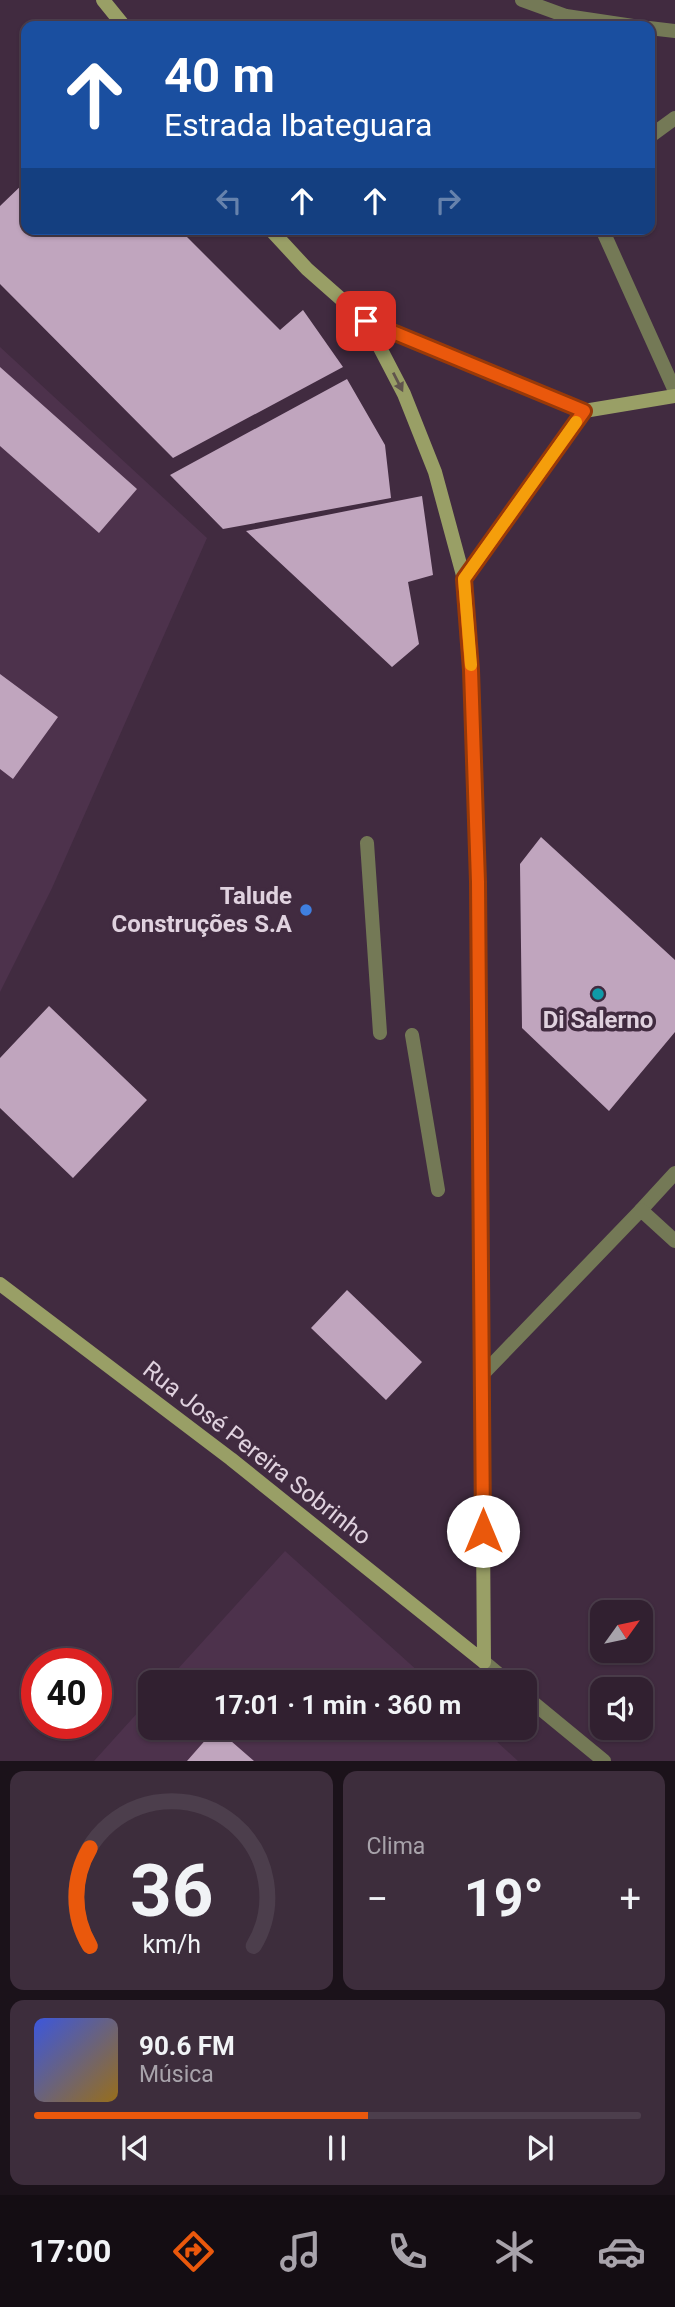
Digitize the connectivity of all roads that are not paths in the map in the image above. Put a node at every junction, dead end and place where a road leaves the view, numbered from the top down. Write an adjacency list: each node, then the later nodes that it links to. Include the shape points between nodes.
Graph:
1 (522, 0): 4 (street, via 566,16)
2 (107, 5): 3 (street)
3 (120, 21)
4 (600, 21)
5 (655, 29): 6 (street)
6 (675, 31)
7 (675, 118): 8 (street)
8 (655, 133)
9 (276, 235): 11 (street)
10 (605, 235): 12 (street)
11 (366, 321): 14 (street); 15 (street, one-way to 15, via 404,394 435,472)
12 (675, 391)
13 (675, 396): 14 (street)
14 (584, 411): 15 (street)
15 (464, 579): 24 (street, via 478,882)
16 (367, 843): 17 (street)
17 (380, 1033)
18 (412, 1035): 20 (street)
19 (675, 1173): 21 (street)
20 (438, 1190)
21 (641, 1210): 22 (street); 24 (street)
22 (675, 1241)
23 (0, 1284): 25 (street, Rua José Pereira Sobrinho, via 231,1459)
24 (482, 1375): 25 (street)
25 (484, 1662): 26 (street)
26 (494, 1670)
27 (537, 1706): 28 (street)
28 (604, 1761)

